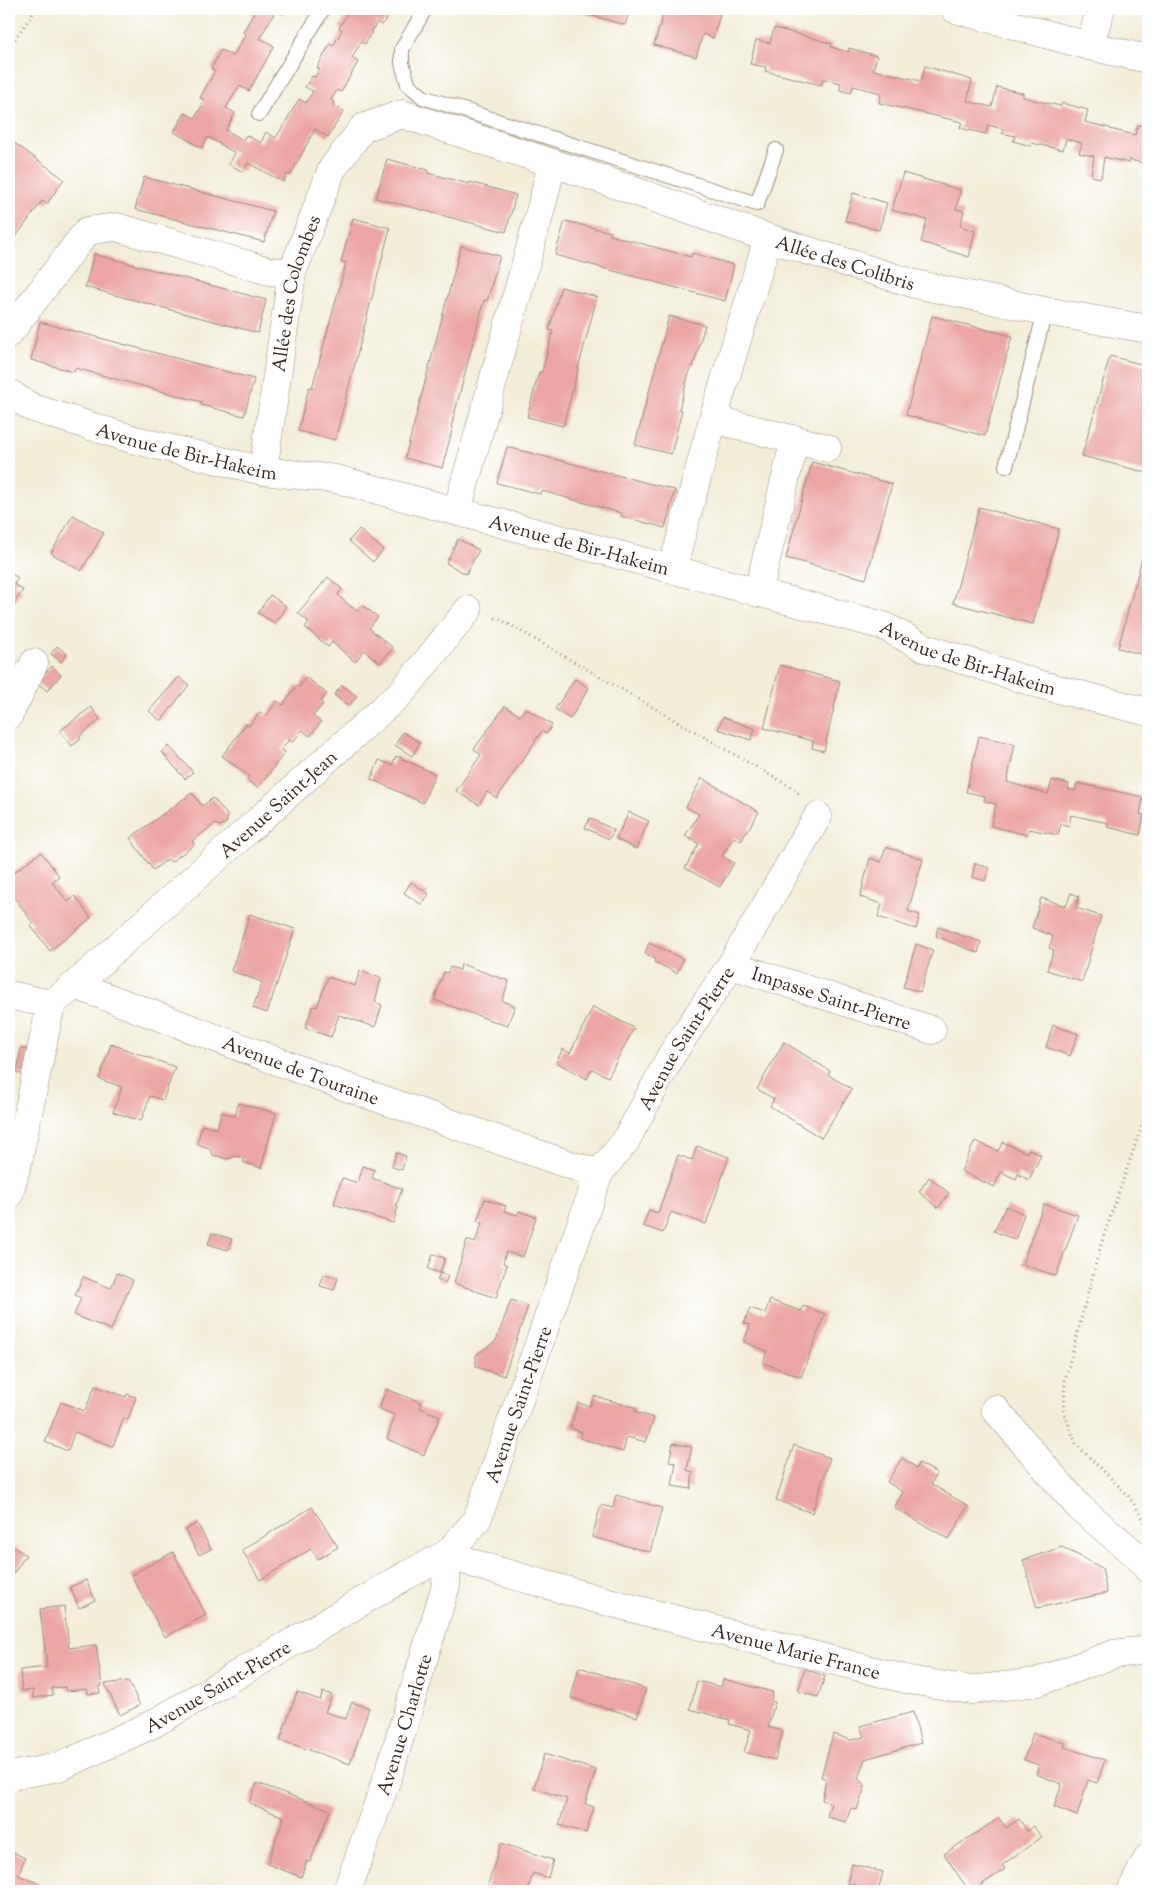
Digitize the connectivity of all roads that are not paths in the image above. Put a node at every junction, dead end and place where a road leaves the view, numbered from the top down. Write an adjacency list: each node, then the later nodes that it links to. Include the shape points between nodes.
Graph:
1 (323, 9): 8 (lane)
2 (426, 9): 10 (lane, via 402,49 408,84 423,97 757,204)
3 (955, 9): 5 (street)
4 (1101, 9): 6 (street)
5 (997, 15): 6 (street)
6 (1089, 46): 7 (street)
7 (1148, 59)
8 (259, 114)
9 (363, 128): 11 (street, Allée des Colibris, via 402,114); 13 (street, Allée des Colombes, via 332,169)
10 (776, 150)
11 (552, 163): 12 (street, Allée des Colibris); 23 (street)
12 (768, 238): 14 (street, Allée des Colibris, via 915,284); 18 (street)
13 (292, 274): 16 (street, via 268,271 116,227 87,231); 22 (street, Allée des Colombes)
14 (1046, 311): 15 (street, Allée des Colibris); 21 (lane)
15 (1148, 330)
16 (9, 333)
17 (9, 392): 22 (street, Avenue de Bir-Hakeim, via 33,408 135,440)
18 (713, 419): 19 (street); 24 (street)
19 (795, 439): 20 (street); 25 (street)
20 (827, 448)
21 (1006, 466)
22 (263, 471): 23 (street, Avenue de Bir-Hakeim, via 336,479)
23 (457, 511): 24 (street, Avenue de Bir-Hakeim)
24 (672, 570): 25 (street, Avenue de Bir-Hakeim)
25 (758, 593): 28 (street, Avenue de Bir-Hakeim, via 884,626 925,648 1042,685)
26 (468, 610): 32 (street, Avenue Saint-Jean, via 402,692)
27 (34, 663): 29 (street)
28 (1148, 712)
29 (9, 715)
30 (818, 816): 31 (street, Avenue Saint-Pierre)
31 (731, 965): 35 (street, Impasse Saint-Pierre); 36 (street, Avenue Saint-Pierre, via 672,1054 625,1142)
32 (75, 986): 34 (street); 36 (street, Avenue de Touraine, via 338,1084)
33 (9, 995): 34 (street)
34 (51, 1004): 37 (street)
35 (932, 1030)
36 (599, 1173): 39 (street, Avenue Saint-Pierre, via 477,1520)
37 (9, 1194)
38 (995, 1409): 40 (street, via 1079,1507)
39 (447, 1554): 41 (street, Avenue Marie France, via 597,1599 909,1680 971,1690 1037,1682 1114,1654); 42 (street, Avenue Saint-Pierre, via 153,1724 59,1767); 44 (street, Avenue Charlotte, via 446,1585 389,1773)
40 (1143, 1563)
41 (1148, 1650)
42 (9, 1776)
43 (1148, 1858): 45 (street)
44 (347, 1891)
45 (1131, 1891)

